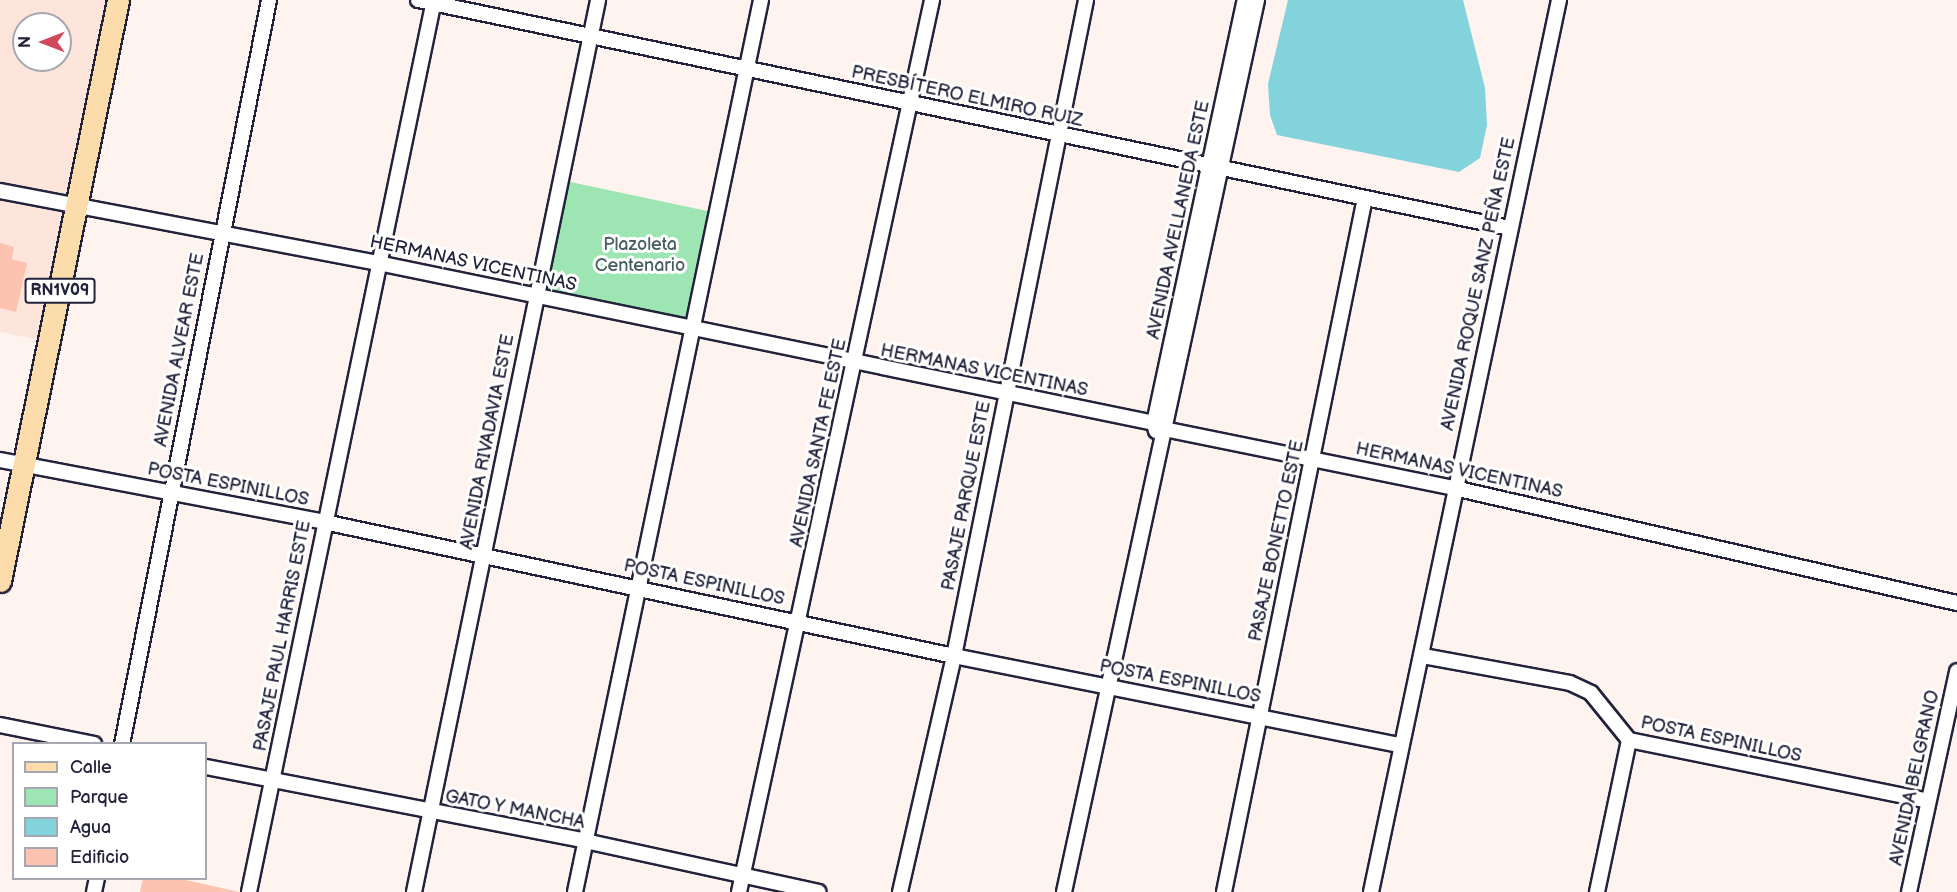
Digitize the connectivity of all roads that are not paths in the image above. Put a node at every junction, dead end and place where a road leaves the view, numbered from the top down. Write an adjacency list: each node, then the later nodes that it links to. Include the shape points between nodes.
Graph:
1 (118, 0): 19 (main road, RN1V09)
2 (269, 0): 21 (street, AVENIDA ALVEAR ESTE)
3 (418, 0): 11 (street, PRESBÍTERO ELMIRO RUIZ)
4 (598, 0): 12 (street, AVENIDA RIVADAVIA ESTE)
5 (761, 0): 13 (street)
6 (932, 0): 14 (street, AVENIDA SANTA FE ESTE)
7 (1086, 0): 15 (street, PASAJE PARQUE ESTE)
8 (1245, 0): 16 (street, AVENIDA AVELLANEDA ESTE)
9 (1257, 0): 16 (street, AVENIDA AVELLANEDA ESTE)
10 (1559, 0): 20 (street, AVENIDA ROQUE SANZ PEÑA ESTE)
11 (434, 2): 12 (street, PRESBÍTERO ELMIRO RUIZ); 22 (street, PASAJE PAUL HARRIS ESTE)
12 (591, 36): 13 (street, PRESBÍTERO ELMIRO RUIZ); 23 (street, AVENIDA RIVADAVIA ESTE)
13 (748, 69): 14 (street, PRESBÍTERO ELMIRO RUIZ); 24 (street)
14 (911, 104): 15 (street, PRESBÍTERO ELMIRO RUIZ); 25 (street, AVENIDA SANTA FE ESTE)
15 (1059, 135): 16 (street, PRESBÍTERO ELMIRO RUIZ); 26 (street, PASAJE PARQUE ESTE)
16 (1216, 167): 18 (street, PRESBÍTERO ELMIRO RUIZ); 27 (street, AVENIDA AVELLANEDA ESTE)
17 (0, 191): 19 (street, HERMANAS VICENTINAS)
18 (1365, 198): 20 (street, PRESBÍTERO ELMIRO RUIZ); 28 (street, PASAJE BONETTO ESTE)
19 (78, 206): 21 (street, HERMANAS VICENTINAS); 30 (main road, RN1V09)
20 (1509, 228): 31 (street, AVENIDA ROQUE SANZ PEÑA ESTE)
21 (222, 233): 22 (street, HERMANAS VICENTINAS); 32 (street, AVENIDA ALVEAR ESTE)
22 (378, 263): 23 (street, HERMANAS VICENTINAS); 33 (street, PASAJE PAUL HARRIS ESTE)
23 (536, 295): 24 (street, HERMANAS VICENTINAS); 34 (street, AVENIDA RIVADAVIA ESTE)
24 (693, 328): 25 (street, HERMANAS VICENTINAS); 36 (street)
25 (854, 363): 26 (street, HERMANAS VICENTINAS); 38 (street, AVENIDA SANTA FE ESTE)
26 (1005, 393): 27 (street, HERMANAS VICENTINAS); 39 (street, PASAJE PARQUE ESTE)
27 (1159, 426): 28 (street, HERMANAS VICENTINAS); 42 (street, AVENIDA AVELLANEDA ESTE, via 1160,447)
28 (1313, 458): 31 (street, HERMANAS VICENTINAS); 43 (street, PASAJE BONETTO ESTE)
29 (0, 460): 30 (street, POSTA ESPINILLOS)
30 (25, 465): 32 (street, POSTA ESPINILLOS); 35 (main road, RN1V09)
31 (1455, 488): 37 (street, HERMANAS VICENTINAS); 40 (street, AVENIDA ROQUE SANZ PEÑA ESTE)
32 (170, 493): 33 (street, POSTA ESPINILLOS); 47 (street, AVENIDA ALVEAR ESTE)
33 (324, 522): 34 (street, POSTA ESPINILLOS); 50 (street, PASAJE PAUL HARRIS ESTE)
34 (483, 558): 36 (street, POSTA ESPINILLOS); 52 (street, AVENIDA RIVADAVIA ESTE)
35 (0, 581)
36 (639, 586): 38 (street, POSTA ESPINILLOS); 53 (street)
37 (1957, 603)
38 (800, 622): 39 (street, POSTA ESPINILLOS); 54 (street, AVENIDA SANTA FE ESTE)
39 (954, 656): 42 (street, POSTA ESPINILLOS); 60 (street, PASAJE PARQUE ESTE)
40 (1423, 656): 45 (street, POSTA ESPINILLOS, via 1570,683 1591,693); 48 (street, AVENIDA ROQUE SANZ PEÑA ESTE)
41 (1957, 671): 51 (street, AVENIDA BELGRANO)
42 (1108, 686): 43 (street, POSTA ESPINILLOS); 61 (street, AVENIDA AVELLANEDA ESTE)
43 (1259, 716): 48 (street, POSTA ESPINILLOS); 62 (street, PASAJE BONETTO ESTE)
44 (0, 725): 46 (street)
45 (1629, 740): 51 (street, POSTA ESPINILLOS); 64 (street)
46 (84, 742)
47 (122, 742)
48 (1400, 745): 63 (street, AVENIDA ROQUE SANZ PEÑA ESTE)
49 (207, 767): 50 (street, GATO Y MANCHA)
50 (272, 781): 52 (street, GATO Y MANCHA); 55 (street, PASAJE PAUL HARRIS ESTE)
51 (1928, 801): 65 (street, AVENIDA BELGRANO)
52 (430, 812): 53 (street, GATO Y MANCHA); 56 (street, AVENIDA RIVADAVIA ESTE)
53 (585, 841): 54 (street, GATO Y MANCHA); 57 (street)
54 (743, 876): 58 (street, AVENIDA SANTA FE ESTE); 59 (street, GATO Y MANCHA)
55 (249, 892)
56 (414, 892)
57 (575, 892)
58 (739, 892)
59 (818, 892)
60 (900, 892)
61 (1064, 892)
62 (1224, 892)
63 (1371, 892)
64 (1597, 892)
65 (1909, 892)

